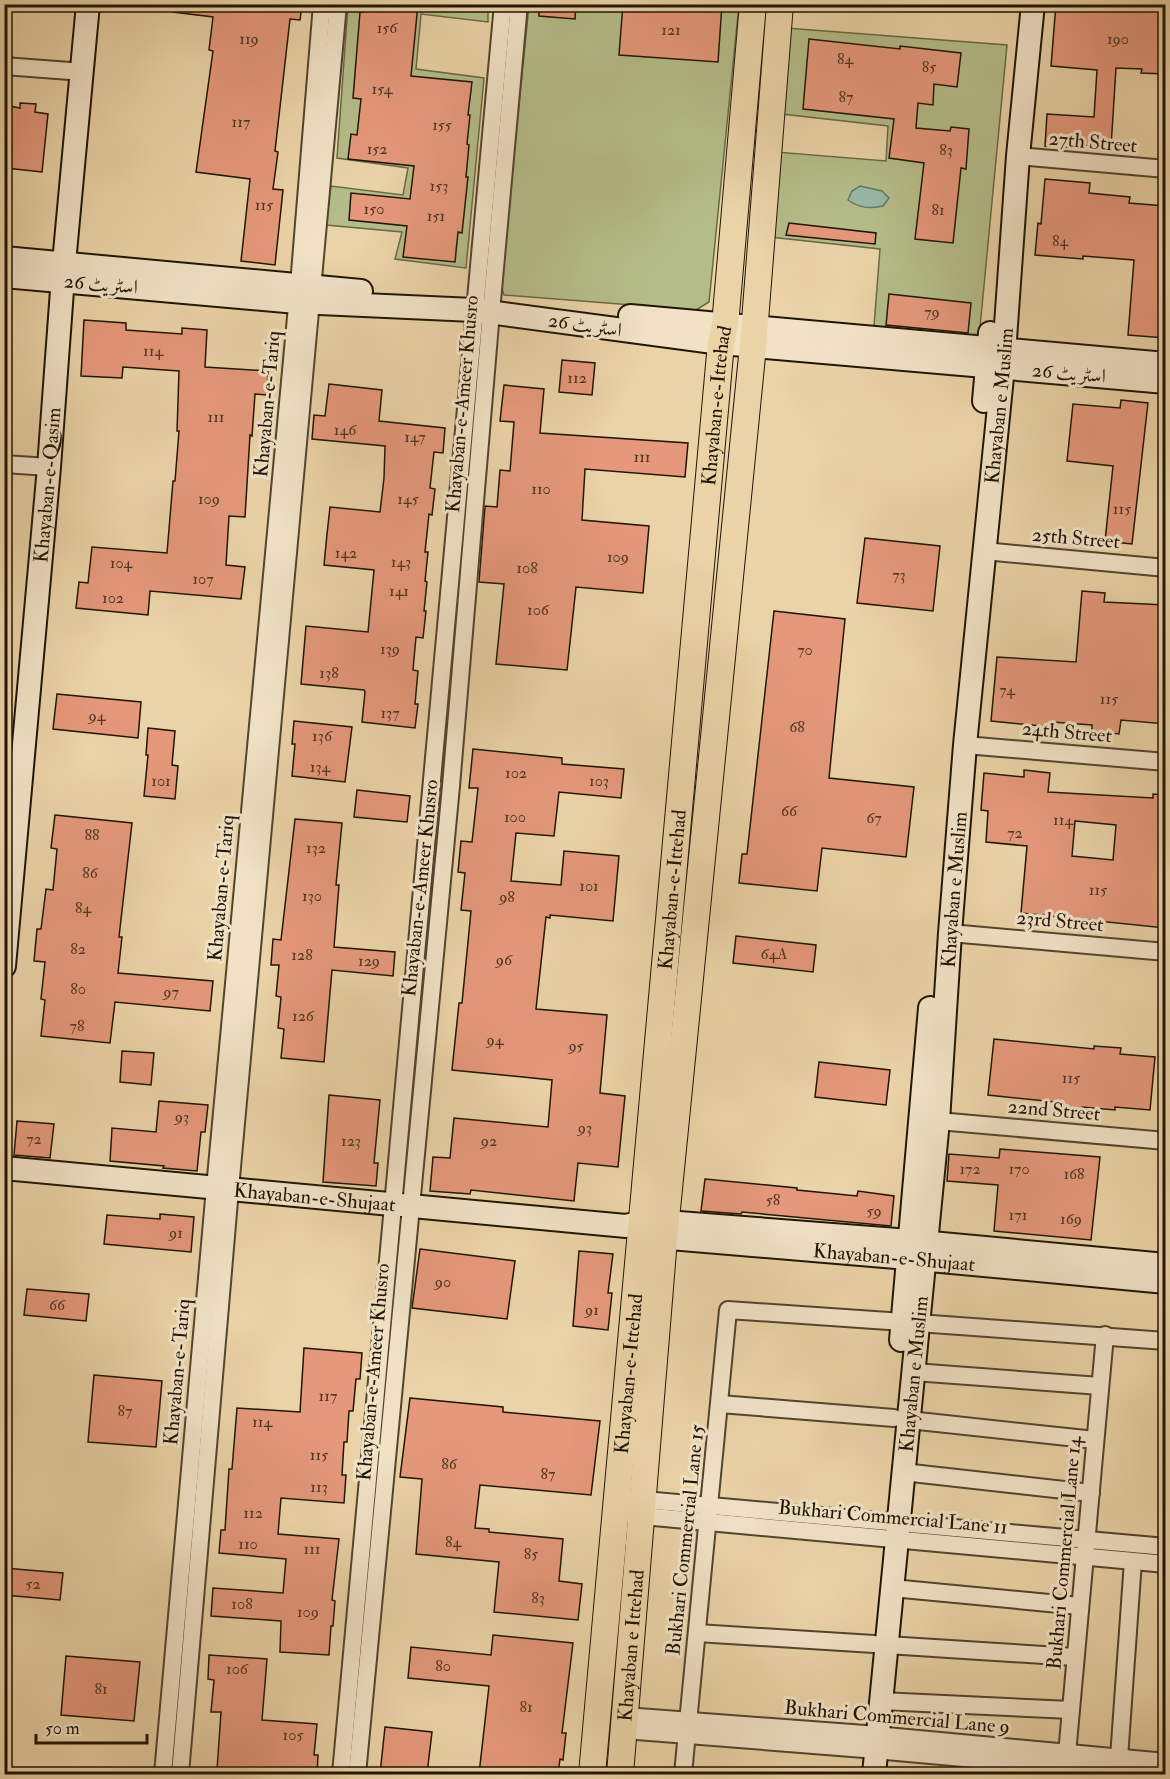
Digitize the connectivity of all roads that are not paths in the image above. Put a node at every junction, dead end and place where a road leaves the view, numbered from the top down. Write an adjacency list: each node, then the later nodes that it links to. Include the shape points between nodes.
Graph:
1 (78, 4): 13 (street, Khayaban-e-Qasim)
2 (88, 4): 13 (street, Khayaban-e-Qasim)
3 (322, 4): 20 (street, Khayaban-e-Tariq)
4 (338, 4): 20 (street, Khayaban-e-Tariq)
5 (503, 4): 21 (street, Khayaban-e-Ameer Khusro)
6 (519, 4): 21 (street, Khayaban-e-Ameer Khusro)
7 (753, 4): 22 (main road, Khayaban-e-Ittehad)
8 (780, 4): 23 (main road, Khayaban-e-Ittehad)
9 (1019, 4): 11 (street, Khayaban e Muslim)
10 (1033, 4): 11 (street, Khayaban e Muslim)
11 (1023, 34): 14 (street, Khayaban e Muslim); 16 (street, Khayaban e Muslim)
12 (4, 66): 13 (street)
13 (77, 72): 18 (street, Khayaban-e-Qasim)
14 (1018, 156): 15 (street, 27th Street); 16 (street, Khayaban e Muslim)
15 (1166, 170)
16 (1005, 238): 24 (street, Khayaban e Muslim)
17 (4, 258): 18 (street, اسٹریٹ 26)
18 (57, 271): 19 (street, اسٹریٹ 26); 20 (street, اسٹریٹ 26); 28 (street, Khayaban-e-Qasim)
19 (4, 276)
20 (304, 294): 21 (street, اسٹریٹ 26); 45 (street, Khayaban-e-Tariq)
21 (483, 306): 22 (street, اسٹریٹ 26); 33 (street, Khayaban-e-Ameer Khusro); 34 (street, Khayaban-e-Ameer Khusro)
22 (723, 334): 23 (street, اسٹریٹ 26); 47 (main road, Khayaban-e-Ittehad)
23 (754, 336): 24 (street, اسٹریٹ 26); 47 (main road, Khayaban-e-Ittehad)
24 (996, 358): 25 (street, اسٹریٹ 26); 26 (street, اسٹریٹ 26); 29 (street, Khayaban e Muslim); 38 (street, Khayaban e Muslim)
25 (1166, 364)
26 (1166, 382)
27 (4, 464): 28 (street)
28 (42, 466): 35 (street, Khayaban-e-Qasim); 41 (street, Khayaban-e-Qasim)
29 (984, 551): 30 (street, 25th Street); 31 (street, Khayaban e Muslim)
30 (1166, 568)
31 (965, 745): 32 (street, 24th Street); 38 (street, Khayaban e Muslim)
32 (1166, 762)
33 (430, 796): 34 (street, via 440,806); 36 (street, Khayaban-e-Ameer Khusro)
34 (450, 796): 37 (street, Khayaban-e-Ameer Khusro)
35 (4, 816)
36 (427, 828): 37 (street, via 438,824); 46 (street, Khayaban-e-Ameer Khusro)
37 (446, 833): 46 (street, Khayaban-e-Ameer Khusro)
38 (952, 835): 39 (street, Khayaban e Muslim); 48 (street, Khayaban e Muslim)
39 (950, 933): 40 (street, 23rd Street); 42 (street, Khayaban e Muslim)
40 (1166, 952)
41 (4, 966)
42 (938, 1120): 43 (street, 22nd Street); 48 (street, Khayaban e Muslim)
43 (1166, 1141)
44 (4, 1168): 45 (street, Khayaban-e-Shujaat)
45 (222, 1188): 46 (street, Khayaban-e-Shujaat); 82 (street, Khayaban-e-Tariq); 83 (street, Khayaban-e-Tariq)
46 (402, 1205): 47 (street, Khayaban-e-Shujaat); 84 (street, Khayaban-e-Ameer Khusro); 85 (street, Khayaban-e-Ameer Khusro)
47 (651, 1228): 48 (street, Khayaban-e-Shujaat); 62 (main road, Khayaban-e-Ittehad)
48 (918, 1250): 49 (street, Khayaban-e-Shujaat); 50 (street, Khayaban-e-Shujaat); 51 (street, Khayaban e Muslim)
49 (1166, 1265)
50 (1166, 1282)
51 (911, 1323): 52 (street); 54 (street, Khayaban e Muslim); 56 (street, Bukhari Commercial Lane 15, via 729,1310); 57 (street, Khayaban e Muslim)
52 (1105, 1335): 53 (street); 55 (street, Bukhari Commercial Lane 14)
53 (1166, 1341)
54 (914, 1372): 55 (street); 57 (street, Khayaban e Muslim)
55 (1100, 1386): 58 (street, Bukhari Commercial Lane 14)
56 (720, 1404): 57 (street); 61 (street, Bukhari Commercial Lane 15)
57 (901, 1419): 58 (street); 59 (street, Khayaban e Muslim); 64 (street, Khayaban e Muslim)
58 (1095, 1440): 60 (street, Bukhari Commercial Lane 14)
59 (903, 1472): 60 (street); 64 (street, Khayaban e Muslim)
60 (1091, 1493): 66 (street, Bukhari Commercial Lane 14)
61 (708, 1504): 62 (street, Bukhari Commercial Lane 11); 63 (street, Bukhari Commercial Lane 15); 64 (street, Bukhari Commercial Lane 11)
62 (629, 1507): 63 (street, Bukhari Commercial Lane 11); 76 (main road, Khayaban e Ittehad); 86 (main road, Khayaban-e-Ittehad)
63 (706, 1521): 64 (street, Bukhari Commercial Lane 11); 71 (street, Bukhari Commercial Lane 15)
64 (891, 1530): 66 (street, Bukhari Commercial Lane 11); 69 (street, Khayaban e Muslim); 72 (street, Khayaban e Muslim)
65 (1166, 1547): 66 (street, Bukhari Commercial Lane 11)
66 (1085, 1548): 67 (street, Bukhari Commercial Lane 11); 70 (street, Bukhari Commercial Lane 14)
67 (1133, 1561): 68 (street, Bukhari Commercial Lane 11); 79 (street)
68 (1166, 1564)
69 (892, 1588): 70 (street); 72 (street, Khayaban e Muslim)
70 (1080, 1606): 73 (street, Bukhari Commercial Lane 14)
71 (697, 1634): 72 (street); 77 (street, Bukhari Commercial Lane 15)
72 (880, 1644): 73 (street); 74 (street, Khayaban e Muslim); 78 (street, Khayaban e Muslim)
73 (1076, 1657): 75 (street, Bukhari Commercial Lane 14)
74 (881, 1701): 75 (street); 78 (street, Khayaban e Muslim)
75 (1071, 1710): 81 (street, Bukhari Commercial Lane 14)
76 (624, 1723): 77 (street, Bukhari Commercial Lane 9); 87 (main road, Khayaban e Ittehad)
77 (686, 1728): 78 (street, Bukhari Commercial Lane 9); 88 (street, Bukhari Commercial Lane 15)
78 (871, 1742): 81 (street, Bukhari Commercial Lane 9); 89 (street, Khayaban e Muslim); 90 (street, Khayaban e Muslim)
79 (1119, 1758): 80 (street, Bukhari Commercial Lane 9); 81 (street, Bukhari Commercial Lane 9)
80 (1166, 1762)
81 (1066, 1766): 91 (street, Bukhari Commercial Lane 9)
82 (164, 1774)
83 (180, 1774)
84 (341, 1774)
85 (357, 1774)
86 (592, 1774)
87 (620, 1774)
88 (683, 1774)
89 (861, 1774)
90 (874, 1774)
91 (1139, 1774)

